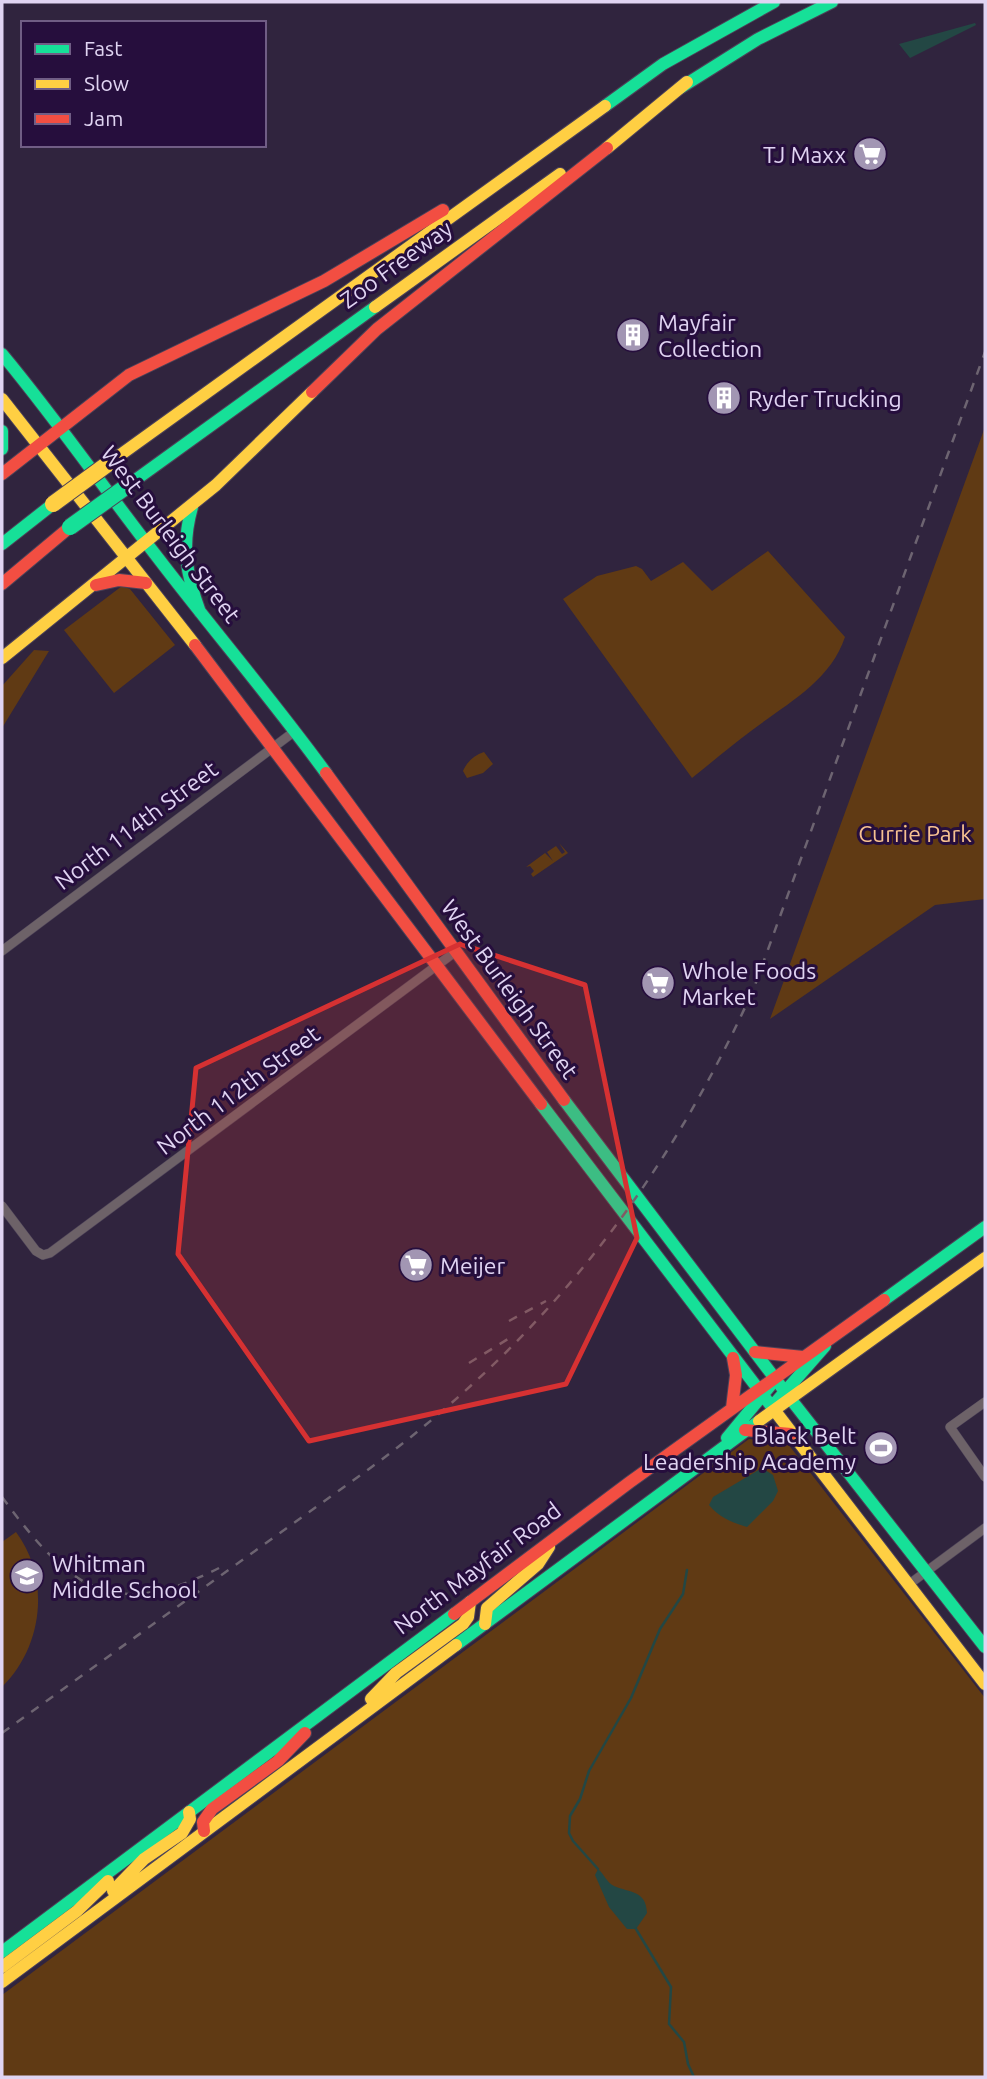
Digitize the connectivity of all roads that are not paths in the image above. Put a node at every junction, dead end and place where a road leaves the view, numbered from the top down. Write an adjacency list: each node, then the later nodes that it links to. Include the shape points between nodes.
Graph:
1 (774, 2): 4 (main road, Zoo Freeway, via 663,64)
2 (832, 2): 3 (main road, Zoo Freeway)
3 (687, 82): 12 (main road, via 377,329); 17 (main road, Zoo Freeway, bridge, via 70,527)
4 (497, 181): 7 (main road, via 324,281 136,371); 14 (main road, Zoo Freeway, bridge)
5 (2, 355): 7 (main road, West Burleigh Street)
6 (2, 399): 9 (main road, West Burleigh Street)
7 (62, 426): 9 (main road); 13 (main road, West Burleigh Street)
8 (2, 431): 10 (main road)
9 (39, 448): 11 (main road); 15 (main road, West Burleigh Street)
10 (2, 449)
11 (2, 474)
12 (192, 506): 13 (main road); 19 (main road, via 182,538 184,569)
13 (146, 542): 15 (main road); 19 (main road, West Burleigh Street)
14 (2, 544)
15 (125, 559): 16 (main road, West Burleigh Street); 18 (main road)
16 (146, 583): 18 (main road, via 111,580); 22 (main road, West Burleigh Street)
17 (2, 584)
18 (90, 587): 20 (main road)
19 (200, 612): 21 (main road, West Burleigh Street)
20 (2, 658)
21 (295, 731): 22 (street, North 114th Street); 24 (main road, West Burleigh Street)
22 (272, 747): 23 (street, North 114th Street); 25 (main road, West Burleigh Street)
23 (2, 951)
24 (455, 952): 25 (street, North 112th Street); 30 (main road, West Burleigh Street)
25 (438, 965): 26 (street, North 112th Street, via 50,1253 36,1251); 32 (main road, West Burleigh Street)
26 (2, 1206)
27 (985, 1227): 29 (main road, North Mayfair Road)
28 (985, 1258): 33 (main road, North Mayfair Road)
29 (832, 1336): 31 (main road, North Mayfair Road); 33 (main road, via 810,1365)
30 (755, 1352): 31 (main road); 33 (main road, West Burleigh Street)
31 (803, 1357): 33 (main road, North Mayfair Road)
32 (733, 1358): 34 (main road, West Burleigh Street); 36 (main road)
33 (783, 1388): 34 (main road); 34 (main road, North Mayfair Road); 43 (main road, West Burleigh Street)
34 (764, 1399): 36 (main road, North Mayfair Road); 37 (main road, North Mayfair Road); 38 (main road, West Burleigh Street); 39 (main road)
35 (985, 1402): 40 (street, via 950,1427)
36 (732, 1408): 42 (main road, North Mayfair Road)
37 (745, 1430): 38 (main road); 39 (main road, North Mayfair Road)
38 (791, 1434): 44 (main road, West Burleigh Street)
39 (718, 1450): 46 (main road, North Mayfair Road)
40 (985, 1477)
41 (985, 1528): 43 (street)
42 (556, 1538): 45 (main road, North Mayfair Road); 46 (main road, via 538,1564 487,1608)
43 (926, 1569): 44 (street); 47 (main road, West Burleigh Street)
44 (908, 1585): 48 (main road, West Burleigh Street)
45 (470, 1602): 49 (main road, North Mayfair Road); 50 (main road, via 463,1624 396,1673)
46 (485, 1624): 50 (main road, North Mayfair Road)
47 (985, 1647)
48 (985, 1684)
49 (335, 1703): 51 (main road, North Mayfair Road); 52 (main road, via 278,1761 212,1810 203,1822)
50 (344, 1728): 52 (main road, North Mayfair Road)
51 (189, 1812): 53 (main road, North Mayfair Road); 54 (main road, via 182,1833 134,1868)
52 (204, 1831): 54 (main road, North Mayfair Road)
53 (132, 1854): 55 (main road, North Mayfair Road); 56 (main road, via 77,1911)
54 (88, 1917): 57 (main road, North Mayfair Road)
55 (2, 1952)
56 (2, 1967)
57 (2, 1982)

